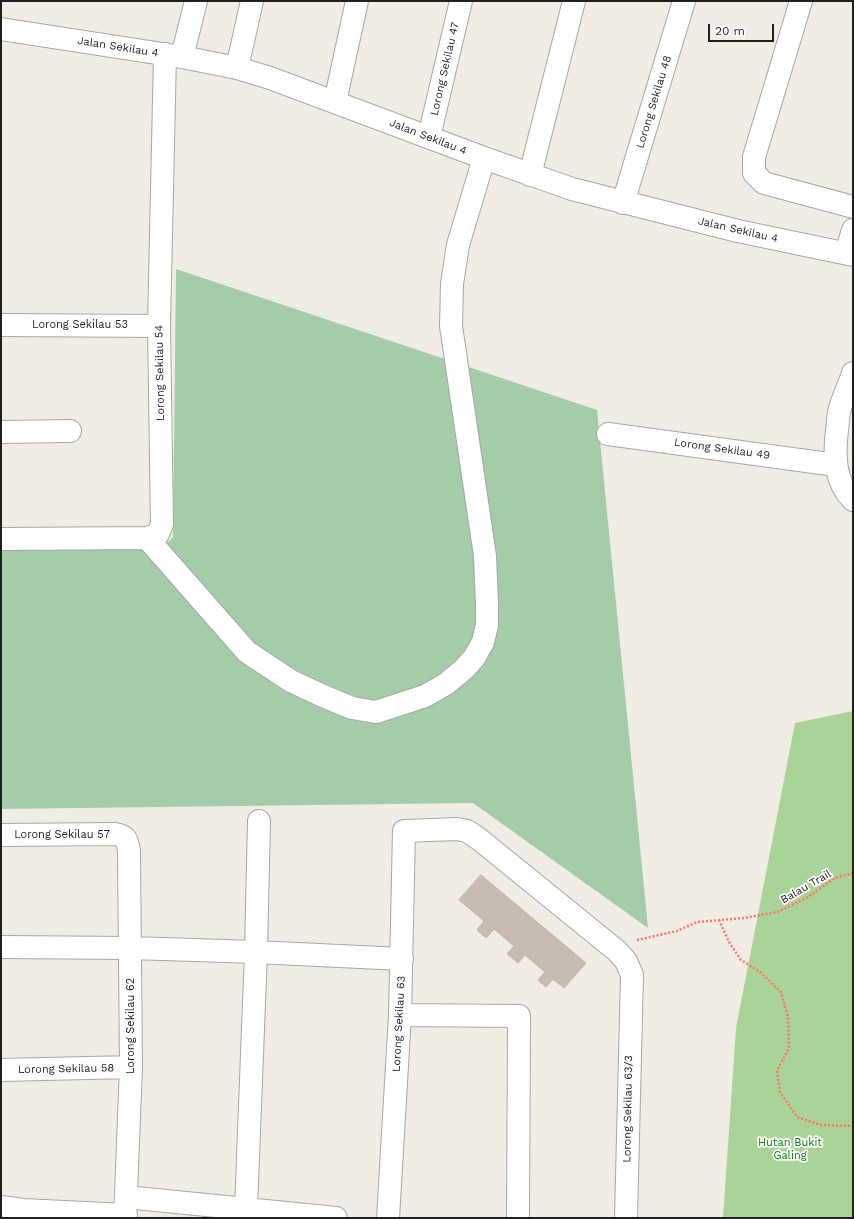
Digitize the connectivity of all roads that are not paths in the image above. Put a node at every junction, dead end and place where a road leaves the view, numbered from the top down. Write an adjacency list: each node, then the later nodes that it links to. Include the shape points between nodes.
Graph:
1 (252, 1): 10 (street)
2 (357, 1): 11 (street)
3 (461, 1): 12 (street, Lorong Sekilau 47)
4 (574, 1): 14 (street)
5 (684, 1): 15 (street, Lorong Sekilau 48)
6 (800, 1): 16 (street, via 754,156 754,173 764,183)
7 (190, 2): 9 (street, Lorong Sekilau 54)
8 (1, 29): 9 (street, Jalan Sekilau 4)
9 (173, 56): 10 (street, Jalan Sekilau 4); 20 (street, Lorong Sekilau 54)
10 (236, 68): 11 (street, Jalan Sekilau 4)
11 (334, 102): 12 (street, Jalan Sekilau 4)
12 (429, 137): 13 (street, Jalan Sekilau 4)
13 (484, 158): 14 (street, Jalan Sekilau 4); 27 (street, via 458,245 452,284 451,326 454,356 486,556 487,625 483,642 469,664 446,684 425,696 376,712 352,708 291,681 248,652)
14 (530, 175): 15 (street, Jalan Sekilau 4)
15 (623, 203): 18 (street, Jalan Sekilau 4, via 738,231)
16 (853, 206)
17 (853, 230): 18 (street)
18 (850, 254)
19 (1, 325): 20 (street, Lorong Sekilau 53)
20 (159, 326): 27 (street, Lorong Sekilau 54, via 162,524 158,534)
21 (853, 373): 25 (street, via 840,411 835,448)
22 (70, 430): 23 (street)
23 (1, 432)
24 (608, 434): 25 (street, Lorong Sekilau 49)
25 (836, 465): 26 (street, via 838,478)
26 (853, 500)
27 (147, 538): 28 (street)
28 (1, 539)
29 (259, 821): 35 (street)
30 (404, 831): 36 (street, Lorong Sekilau 63); 47 (street, Lorong Sekilau 63/3, via 467,831 617,951 626,961 632,975)
31 (1, 835): 32 (street, Lorong Sekilau 57)
32 (123, 836): 34 (street, Lorong Sekilau 62, via 128,841 129,851)
33 (1, 947): 34 (street)
34 (131, 948): 35 (street); 38 (street, Lorong Sekilau 62)
35 (256, 952): 36 (street); 41 (street)
36 (402, 959): 37 (street, Lorong Sekilau 63)
37 (400, 1015): 45 (street, Lorong Sekilau 63); 46 (street, via 519,1016)
38 (131, 1067): 39 (street, Lorong Sekilau 58); 42 (street, Lorong Sekilau 62)
39 (1, 1070)
40 (1, 1208): 43 (street)
41 (246, 1209): 42 (street); 44 (street)
42 (126, 1210): 43 (street)
43 (23, 1214)
44 (336, 1218)
45 (388, 1218)
46 (518, 1218)
47 (626, 1218)

